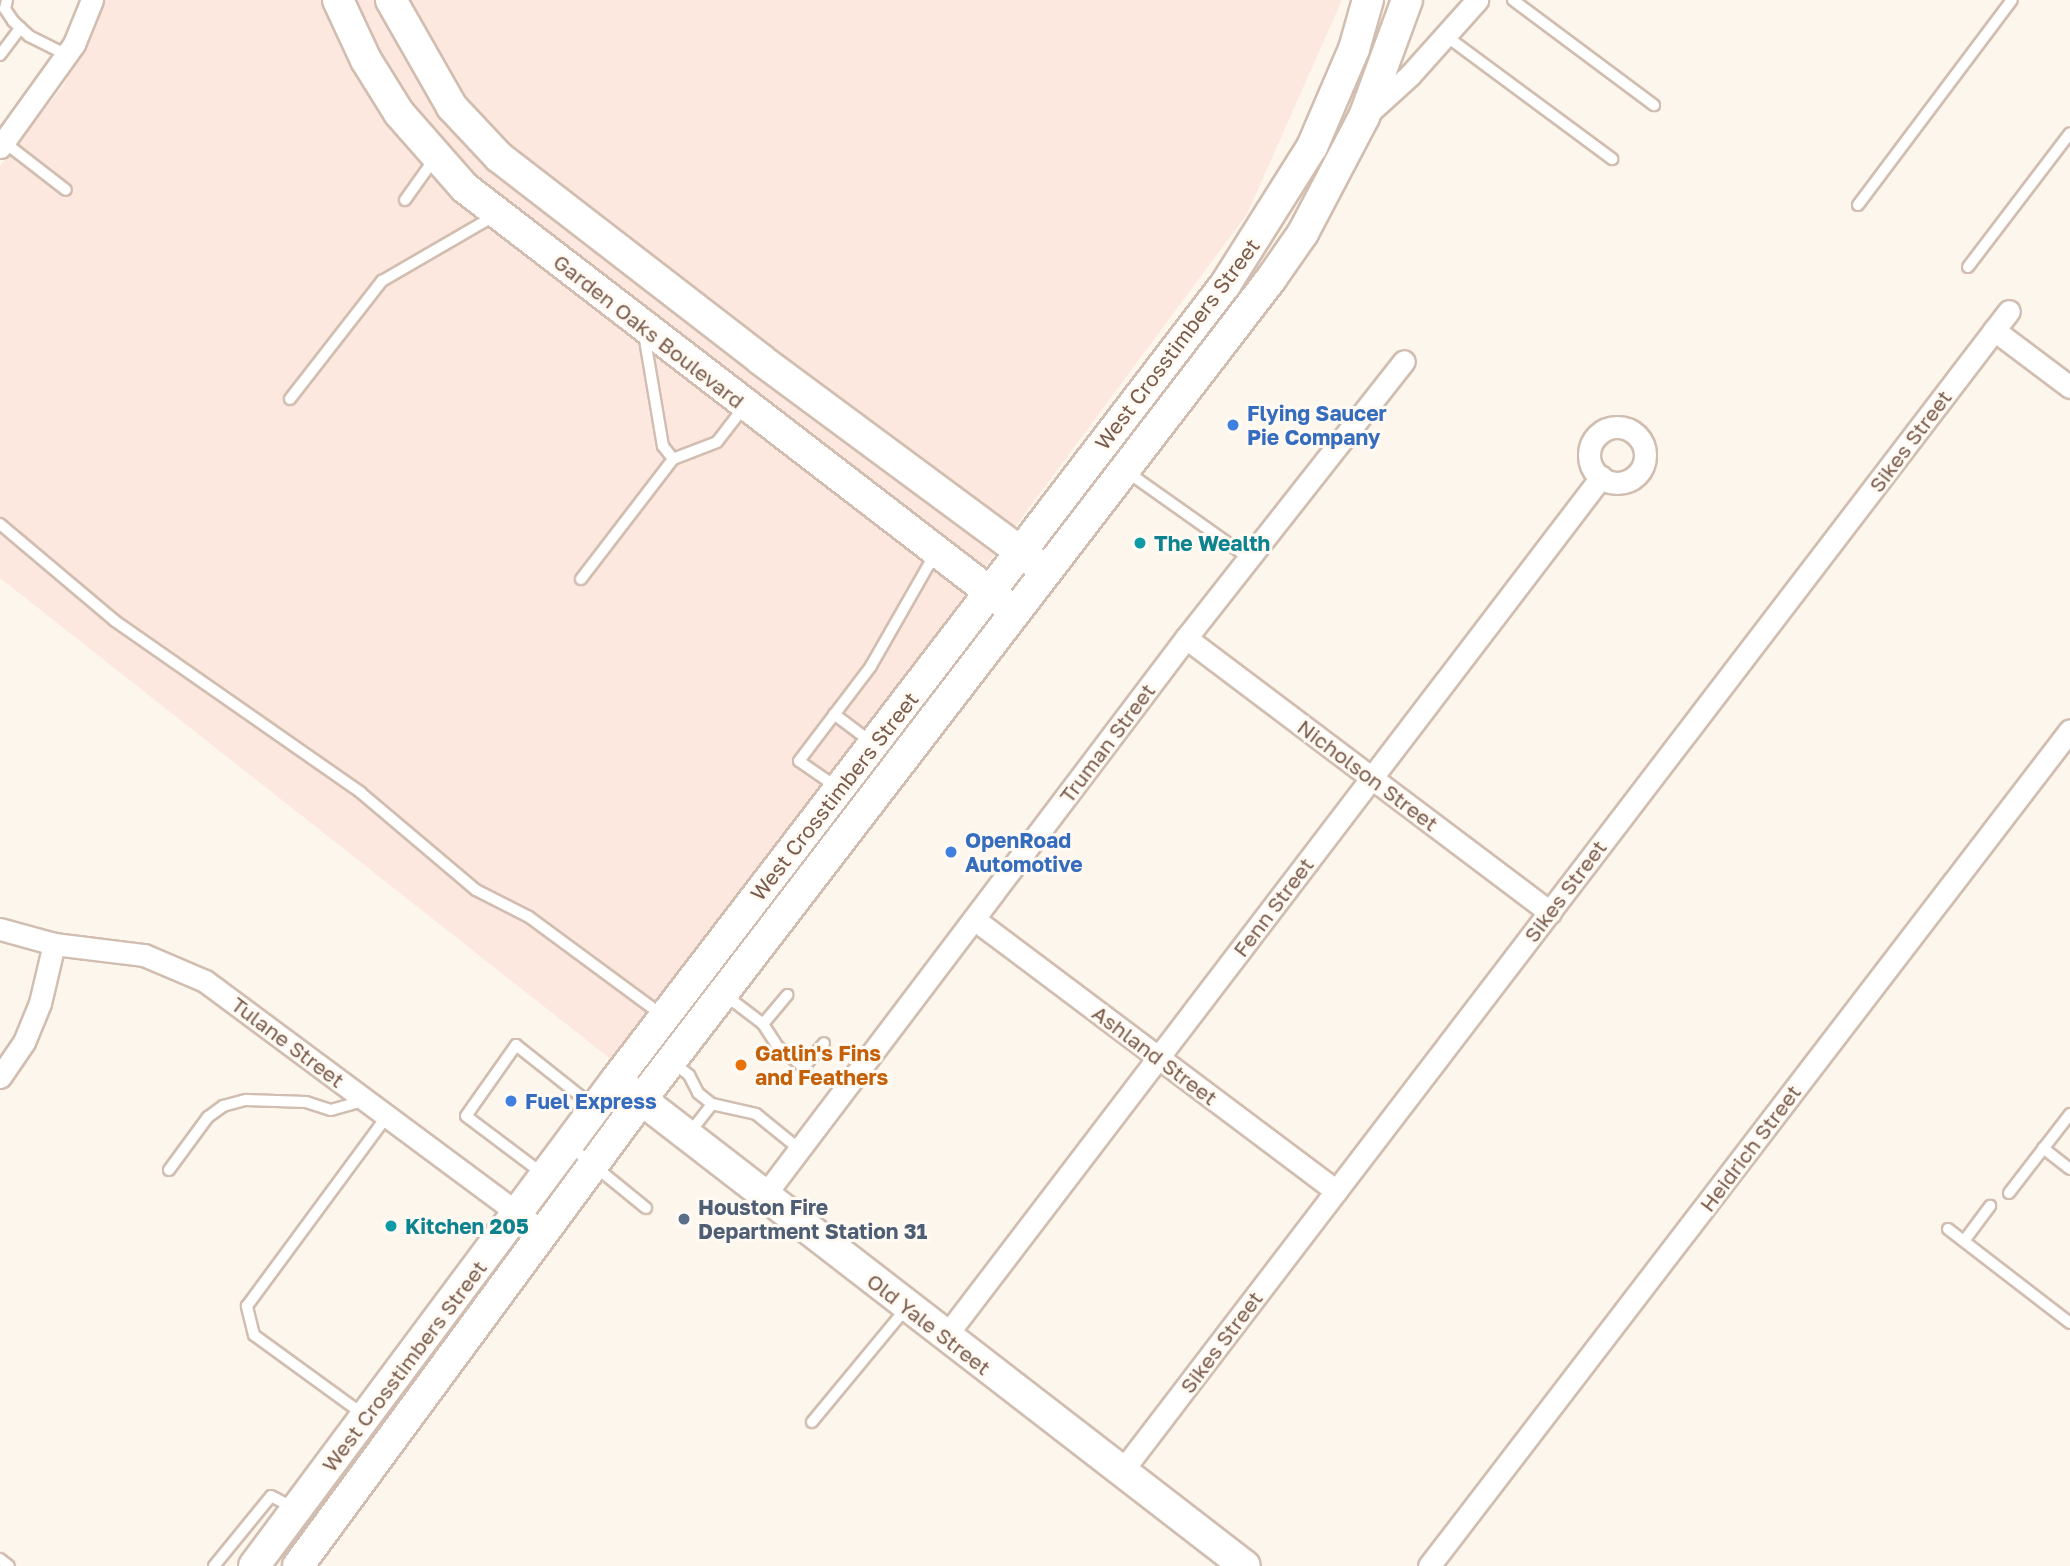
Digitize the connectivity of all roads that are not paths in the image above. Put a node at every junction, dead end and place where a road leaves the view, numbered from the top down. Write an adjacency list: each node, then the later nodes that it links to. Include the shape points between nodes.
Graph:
1 (7, 0): 10 (lane, via 5,9)
2 (92, 0): 13 (street)
3 (338, 0): 18 (main road, Garden Oaks Boulevard, via 398,113)
4 (391, 0): 21 (main road, Garden Oaks Boulevard, via 452,107 499,157)
5 (1368, 0): 24 (main road, West Crosstimbers Street, via 1333,102)
6 (1407, 0): 15 (main road, West Crosstimbers Street)
7 (1477, 0): 11 (street)
8 (1513, 0): 14 (lane)
9 (2012, 0): 23 (lane)
10 (20, 28): 12 (lane); 13 (lane)
11 (1446, 36): 15 (street); 19 (lane)
12 (0, 55)
13 (67, 55): 17 (street)
14 (1654, 105)
15 (1364, 117): 26 (main road, West Crosstimbers Street)
16 (2070, 133): 27 (lane)
17 (4, 137): 20 (lane)
18 (435, 158): 22 (lane); 25 (main road, Garden Oaks Boulevard)
19 (1612, 159)
20 (66, 190)
21 (549, 197): 25 (main road); 31 (main road, Garden Oaks Boulevard)
22 (405, 200)
23 (1858, 205)
24 (1278, 206): 26 (main road); 36 (main road, West Crosstimbers Street, via 1225,285)
25 (497, 215): 29 (main road, Garden Oaks Boulevard); 34 (lane, via 382,281)
26 (1303, 233): 38 (main road, West Crosstimbers Street)
27 (1968, 267)
28 (2009, 311): 30 (street, Sikes Street)
29 (643, 328): 35 (main road, Garden Oaks Boulevard); 37 (lane, via 663,446)
30 (1994, 330): 33 (street); 56 (street, Sikes Street)
31 (760, 359): 35 (main road); 42 (main road, Garden Oaks Boulevard)
32 (1404, 361): 43 (street, Truman Street)
33 (2070, 387)
34 (290, 399)
35 (745, 405): 37 (lane, via 717,442); 41 (main road, Garden Oaks Boulevard)
36 (1106, 439): 38 (main road); 42 (main road, West Crosstimbers Street)
37 (673, 459): 45 (lane)
38 (1129, 465): 43 (lane); 44 (main road, West Crosstimbers Street)
39 (1601, 477): 52 (street, Fenn Street)
40 (0, 524): 62 (lane, via 115,621 360,792 476,890 528,917)
41 (937, 552): 46 (main road, Garden Oaks Boulevard); 49 (lane, via 871,666)
42 (1020, 552): 44 (main road, Garden Oaks Boulevard); 46 (main road, West Crosstimbers Street)
43 (1249, 558): 48 (street, Truman Street)
44 (1047, 571): 47 (main road, West Crosstimbers Street)
45 (582, 579)
46 (990, 593): 47 (main road, Garden Oaks Boulevard); 51 (main road, West Crosstimbers Street)
47 (1016, 611): 55 (main road, West Crosstimbers Street)
48 (1186, 638): 52 (street, Nicholson Street); 57 (street, Truman Street)
49 (834, 714): 51 (lane); 53 (lane, via 799,761)
50 (2070, 730): 106 (street, Heidrich Street)
51 (874, 744): 53 (main road, West Crosstimbers Street)
52 (1371, 778): 56 (street, Nicholson Street); 65 (street, Fenn Street)
53 (839, 789): 54 (main road, West Crosstimbers Street)
54 (817, 817): 55 (main road); 62 (main road, West Crosstimbers Street)
55 (843, 836): 60 (main road, West Crosstimbers Street)
56 (1550, 912): 83 (street, Sikes Street)
57 (974, 919): 65 (street, Ashland Street); 77 (street, Truman Street)
58 (0, 929): 59 (street, Tulane Street)
59 (54, 944): 67 (street, via 40,1003 24,1042); 69 (street, Tulane Street, via 144,955 205,981)
60 (723, 993): 63 (lane); 66 (main road, West Crosstimbers Street)
61 (786, 995): 63 (lane)
62 (664, 1017): 68 (main road, West Crosstimbers Street)
63 (764, 1024): 64 (lane, via 778,1048 804,1067)
64 (824, 1043)
65 (1158, 1057): 83 (street, Ashland Street); 94 (street, Fenn Street)
66 (671, 1061): 70 (main road, West Crosstimbers Street); 71 (lane)
67 (0, 1077)
68 (616, 1080): 70 (main road, Old Yale Street); 72 (main road, West Crosstimbers Street)
69 (366, 1100): 74 (street, Tulane Street); 81 (lane, via 331,1110 306,1102 246,1100 223,1106 208,1117)
70 (641, 1100): 75 (main road, Old Yale Street); 79 (main road, West Crosstimbers Street)
71 (712, 1104): 75 (lane); 77 (lane, via 756,1114)
72 (595, 1108): 76 (main road, West Crosstimbers Street); 82 (lane, via 516,1045 466,1116)
73 (2070, 1114): 78 (lane)
74 (387, 1116): 88 (street, Tulane Street); 95 (lane, via 247,1306 254,1335)
75 (687, 1136): 85 (main road, Old Yale Street)
76 (568, 1144): 79 (lane); 82 (main road, West Crosstimbers Street)
77 (799, 1149): 85 (street, Truman Street)
78 (2043, 1149): 80 (lane); 84 (lane)
79 (592, 1165): 87 (lane); 90 (main road, West Crosstimbers Street)
80 (2070, 1169)
81 (169, 1170)
82 (545, 1176): 88 (main road, West Crosstimbers Street)
83 (1336, 1191): 98 (street, Sikes Street)
84 (2009, 1193)
85 (764, 1196): 92 (main road, Old Yale Street)
86 (1990, 1206): 91 (lane)
87 (646, 1208)
88 (517, 1214): 90 (street, Tulane Street); 95 (main road, West Crosstimbers Street)
89 (1948, 1229): 91 (lane)
90 (542, 1231): 97 (main road, West Crosstimbers Street)
91 (1964, 1241): 93 (lane)
92 (907, 1307): 94 (main road, Old Yale Street); 96 (lane)
93 (2070, 1322)
94 (945, 1337): 98 (main road, Old Yale Street)
95 (367, 1416): 97 (main road); 99 (main road, West Crosstimbers Street)
96 (812, 1422)
97 (393, 1438): 105 (main road, West Crosstimbers Street)
98 (1122, 1471): 101 (main road, Old Yale Street)
99 (297, 1509): 103 (lane, via 271,1496); 104 (main road, West Crosstimbers Street)
100 (0, 1559): 102 (lane)
101 (1235, 1563)
102 (9, 1566)
103 (214, 1566)
104 (254, 1566)
105 (298, 1566)
106 (1429, 1566)

